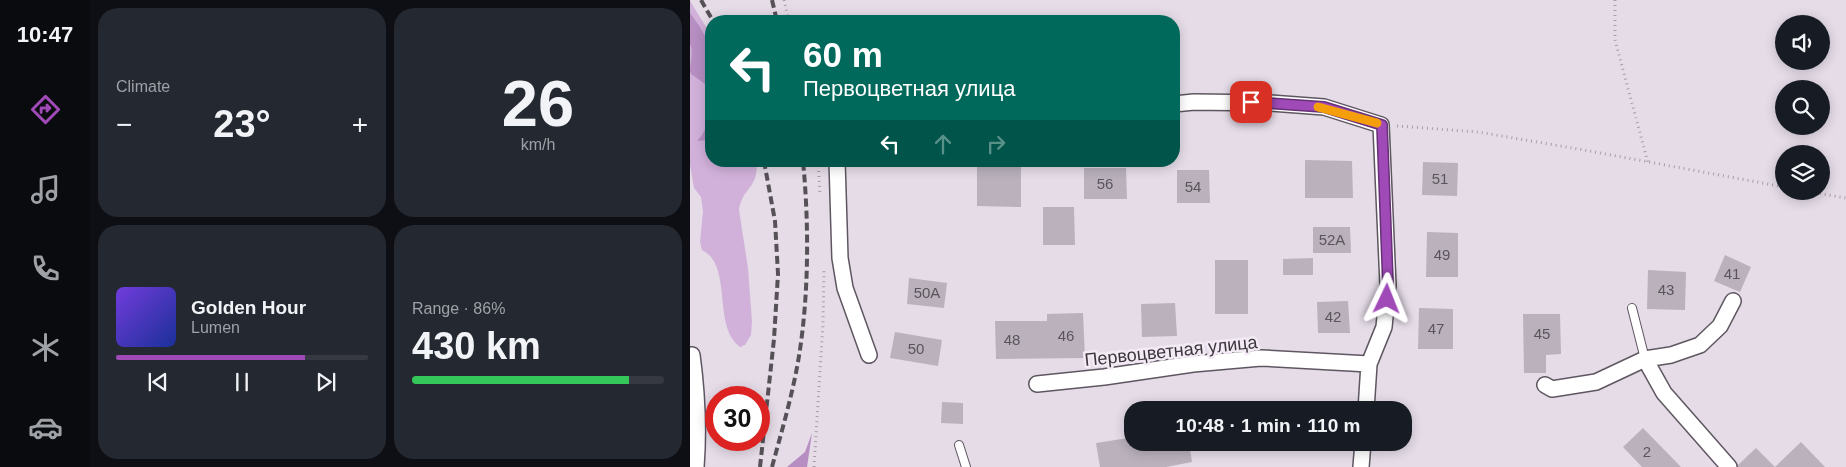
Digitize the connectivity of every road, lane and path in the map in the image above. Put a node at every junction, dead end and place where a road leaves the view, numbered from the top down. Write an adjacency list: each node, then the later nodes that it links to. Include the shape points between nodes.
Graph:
1 (784, 0): 3 (path)
2 (1615, 0): 6 (path, via 1615,40)
3 (788, 15)
4 (1180, 103): 5 (street, via 1270,103 1324,107)
5 (1382, 125): 6 (path, via 1478,132); 19 (street, via 1388,285 1384,327)
6 (1648, 162): 9 (path)
7 (818, 167): 12 (path)
8 (837, 167): 17 (street, via 840,258 845,288)
9 (1775, 185)
10 (1830, 195): 11 (path)
11 (1846, 198)
12 (820, 200)
13 (824, 266): 26 (path)
14 (1733, 301): 18 (street, via 1720,326 1700,345)
15 (1632, 308): 18 (lane)
16 (691, 353): 25 (street, via 697,388)
17 (869, 355)
18 (1645, 359): 21 (street, via 1596,382 1552,389); 29 (street, via 1664,393)
19 (1369, 364): 20 (street, Первоцветная улица, via 1261,358); 22 (street)
20 (1037, 384)
21 (1545, 385)
22 (1367, 401)
23 (959, 445): 27 (lane)
24 (1362, 451): 28 (street)
25 (696, 467)
26 (814, 467)
27 (966, 467)
28 (1361, 467)
29 (1729, 467)

